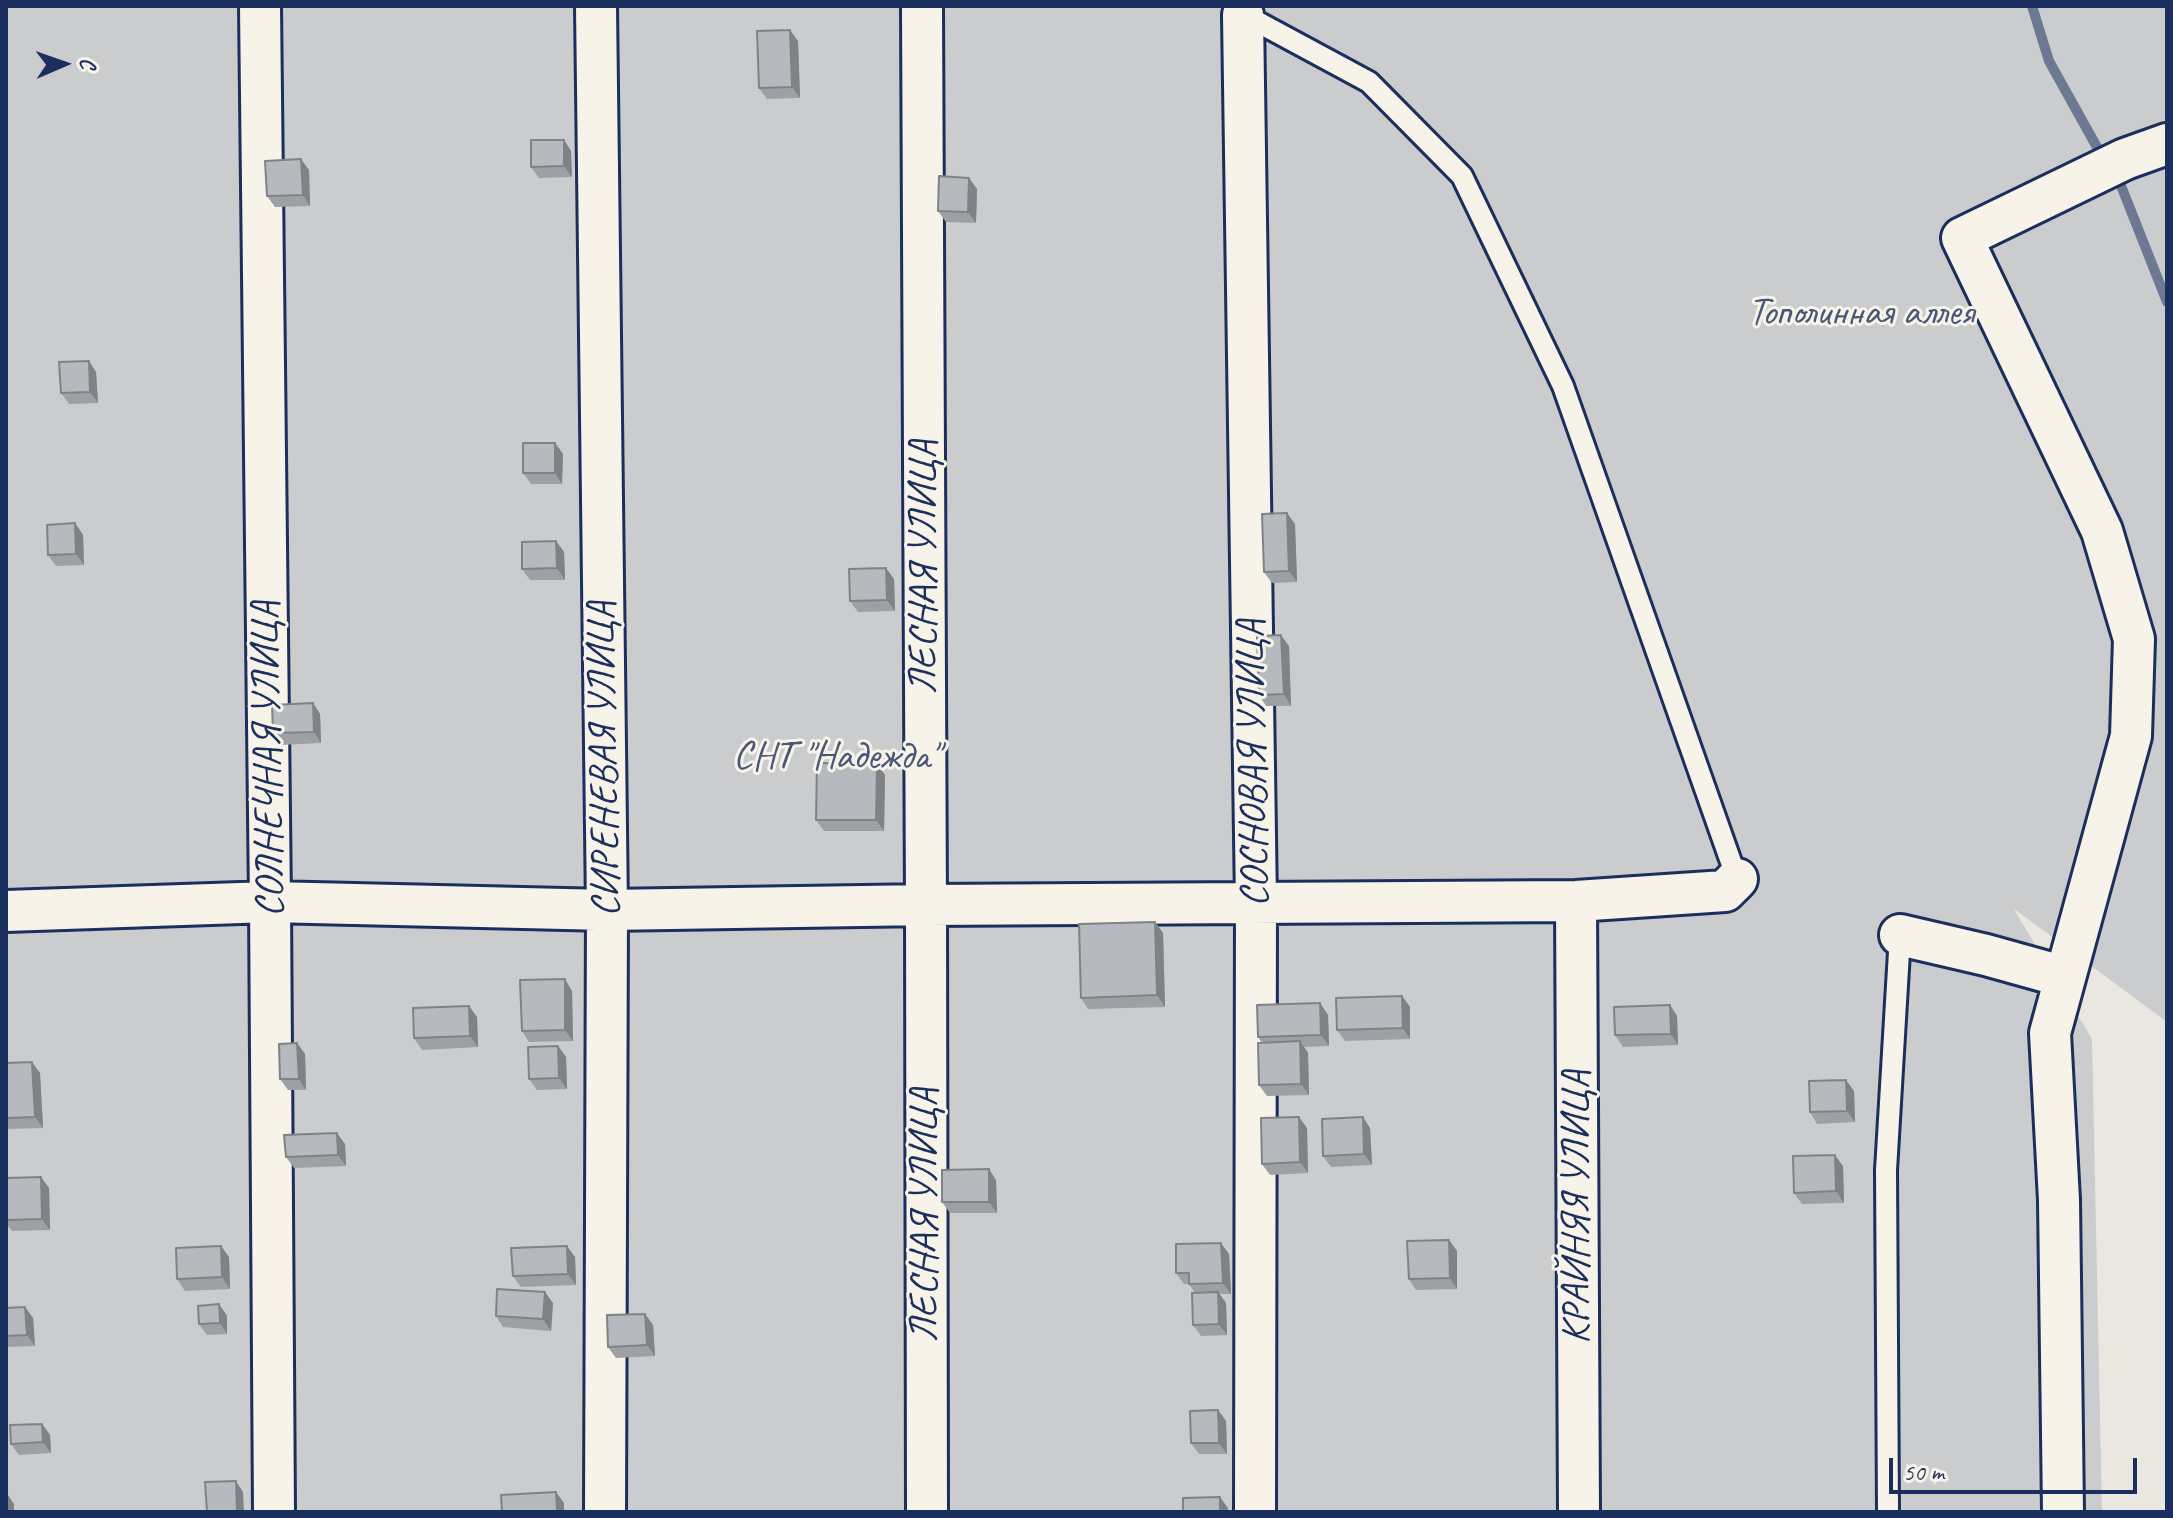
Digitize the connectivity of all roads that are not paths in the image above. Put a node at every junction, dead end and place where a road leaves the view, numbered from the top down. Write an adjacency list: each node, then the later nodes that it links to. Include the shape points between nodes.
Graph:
1 (260, 6): 8 (street, СОЛНЕЧНАЯ УЛИЦА)
2 (596, 6): 11 (street, СИРЕНЕВАЯ УЛИЦА)
3 (922, 6): 10 (street, ЛЕСНАЯ УЛИЦА)
4 (1235, 10): 6 (lane, via 1369,82 1462,176 1563,386); 9 (street, СОСНОВАЯ УЛИЦА)
5 (2167, 144): 14 (street, via 1962,238 2102,531 2134,639 2131,736)
6 (1737, 879): 7 (street, via 1725,891)
7 (1576, 901): 9 (street); 19 (street, КРАЙНЯЯ УЛИЦА)
8 (270, 902): 11 (street); 12 (street); 15 (street, СОЛНЕЧНАЯ УЛИЦА)
9 (1256, 903): 10 (street); 18 (street, СОСНОВАЯ УЛИЦА)
10 (926, 905): 11 (street); 17 (street, ЛЕСНАЯ УЛИЦА)
11 (607, 910): 16 (street, СИРЕНЕВАЯ УЛИЦА)
12 (6, 911)
13 (1900, 935): 14 (street); 20 (lane, via 1886,1170)
14 (2065, 977): 21 (street, via 2050,1033 2059,1200)
15 (274, 1512)
16 (605, 1512)
17 (927, 1512)
18 (1255, 1512)
19 (1579, 1512)
20 (1888, 1512)
21 (2063, 1512)

